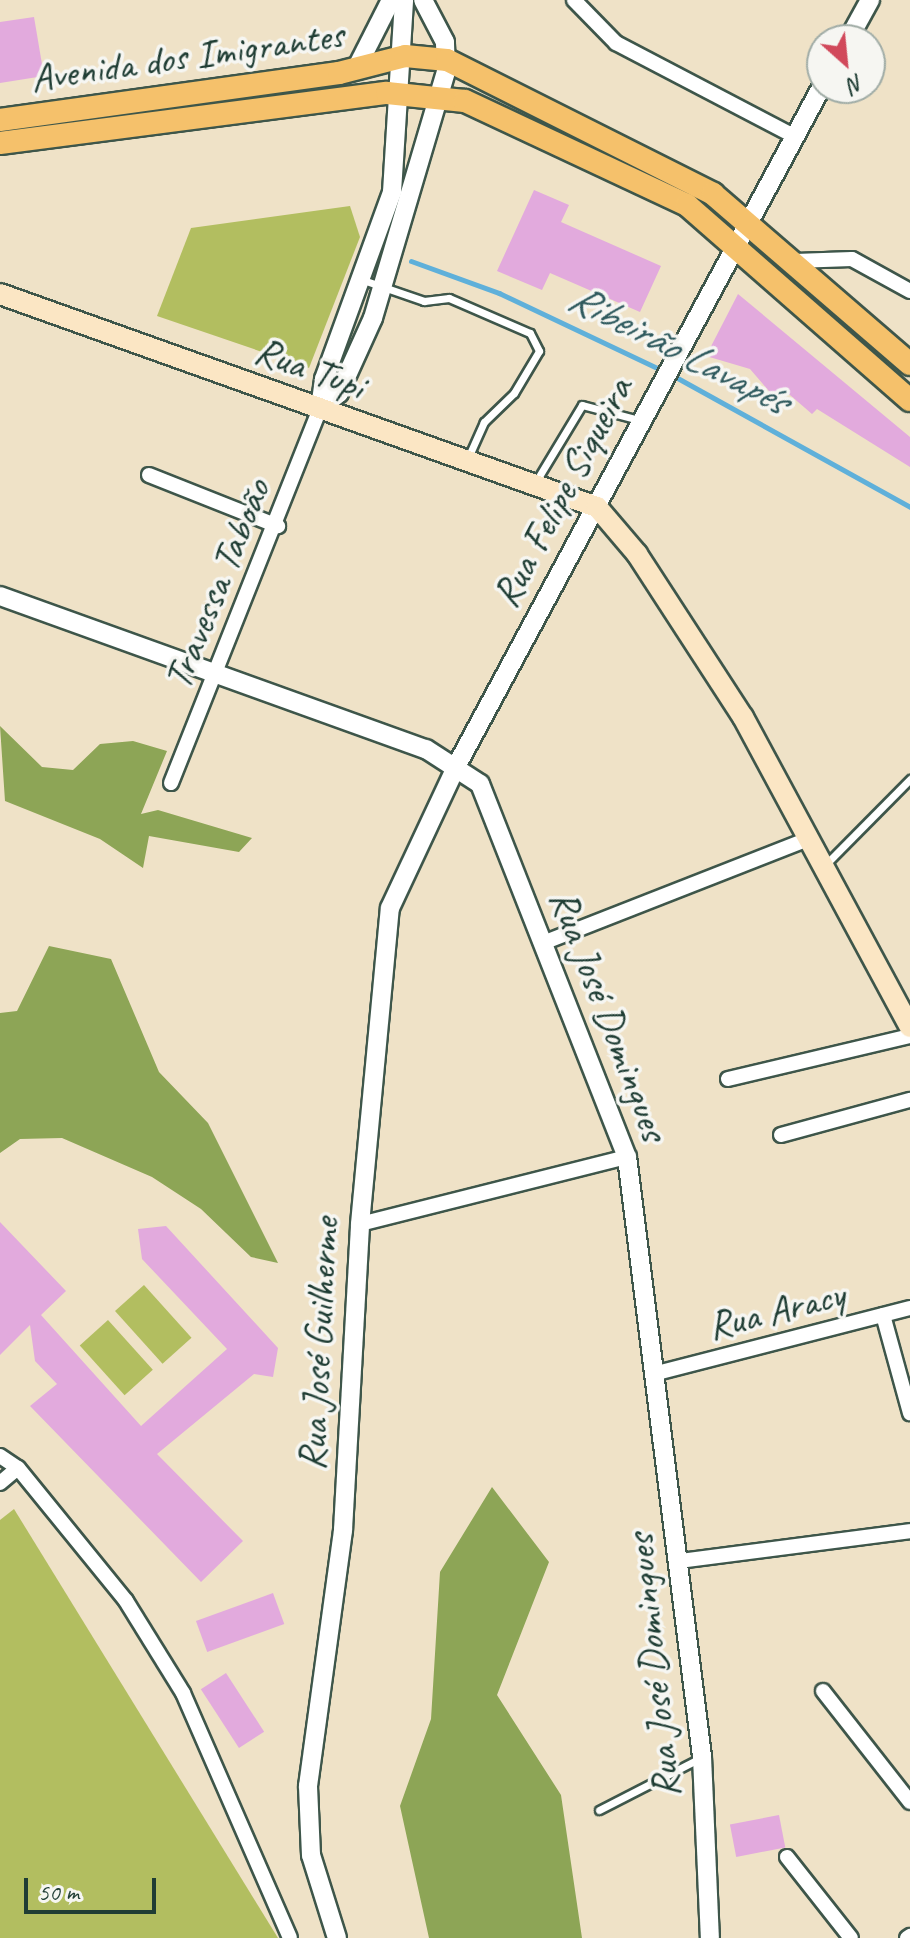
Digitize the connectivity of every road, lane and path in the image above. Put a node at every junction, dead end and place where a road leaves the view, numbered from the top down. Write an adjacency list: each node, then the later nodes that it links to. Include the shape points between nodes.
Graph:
1 (391, 0): 9 (street)
2 (404, 0): 7 (street)
3 (423, 0): 8 (street)
4 (574, 0): 14 (street, via 616,43)
5 (870, 0): 6 (street)
6 (857, 24)
7 (405, 56): 8 (main road, Avenida dos Imigrantes); 9 (main road, Avenida dos Imigrantes); 10 (street)
8 (447, 60): 11 (street); 16 (main road, Avenida dos Imigrantes, via 635,152)
9 (356, 69): 13 (main road, Avenida dos Imigrantes)
10 (403, 92): 11 (main road, Avenida dos Imigrantes); 15 (main road, Avenida dos Imigrantes); 19 (street, via 392,192)
11 (439, 95): 17 (main road, Avenida dos Imigrantes, via 507,115 668,192); 20 (street)
12 (812, 104): 14 (street, Rua Felipe Siqueira)
13 (0, 120)
14 (794, 136): 16 (street, Rua Felipe Siqueira)
15 (0, 143)
16 (753, 224): 17 (street, Rua Felipe Siqueira); 18 (main road, Avenida dos Imigrantes)
17 (736, 249): 26 (main road, Avenida dos Imigrantes); 28 (street, Rua Felipe Siqueira)
18 (795, 261): 21 (street, via 852,259); 24 (main road, Avenida dos Imigrantes)
19 (363, 280): 20 (lane); 27 (street, via 324,379)
20 (384, 287): 27 (street, via 343,387); 29 (lane, via 424,301 449,298 530,333 539,351 514,393 484,422)
21 (910, 291)
22 (0, 294): 27 (main road, Rua Tupi)
23 (910, 342): 24 (street)
24 (885, 346): 25 (main road, Avenida dos Imigrantes)
25 (910, 364)
26 (910, 400)
27 (320, 408): 29 (main road, Rua Tupi); 33 (street, Travessa Taboão)
28 (641, 421): 31 (lane, via 582,405); 32 (street, Rua Felipe Siqueira)
29 (467, 461): 31 (main road, Rua Tupi)
30 (149, 475): 33 (street)
31 (534, 484): 32 (main road, Rua Tupi)
32 (597, 507): 36 (street, Rua Felipe Siqueira); 39 (main road, via 682,620)
33 (278, 526): 35 (street, Travessa Taboão)
34 (0, 596): 35 (street)
35 (216, 675): 36 (street); 38 (street, Travessa Taboão)
36 (458, 763): 41 (street, Rua José Domingues, via 491,807); 48 (street, Rua José Guilherme, via 390,908)
37 (910, 779): 40 (lane)
38 (171, 783)
39 (809, 839): 40 (main road); 41 (street)
40 (824, 865): 42 (main road)
41 (543, 943): 47 (street, Rua José Domingues)
42 (910, 1027)
43 (910, 1036): 44 (street)
44 (728, 1079)
45 (910, 1100): 46 (street)
46 (781, 1135)
47 (627, 1157): 48 (street); 51 (street, Rua José Domingues)
48 (360, 1224): 64 (street, Rua José Guilherme, via 343,1530 307,1818)
49 (910, 1308): 50 (street, Rua Aracy)
50 (883, 1315): 51 (street, Rua Aracy); 52 (street)
51 (657, 1373): 57 (street, Rua José Domingues)
52 (910, 1413)
53 (0, 1456): 54 (street)
54 (18, 1468): 55 (street); 63 (street, via 126,1601 183,1693)
55 (0, 1483)
56 (910, 1531): 57 (street)
57 (680, 1561): 59 (street, Rua José Domingues)
58 (823, 1691): 60 (street)
59 (702, 1757): 61 (lane); 65 (street, Rua José Domingues)
60 (910, 1802)
61 (599, 1810)
62 (787, 1857): 66 (street)
63 (290, 1938)
64 (337, 1938)
65 (710, 1938)
66 (851, 1938)

